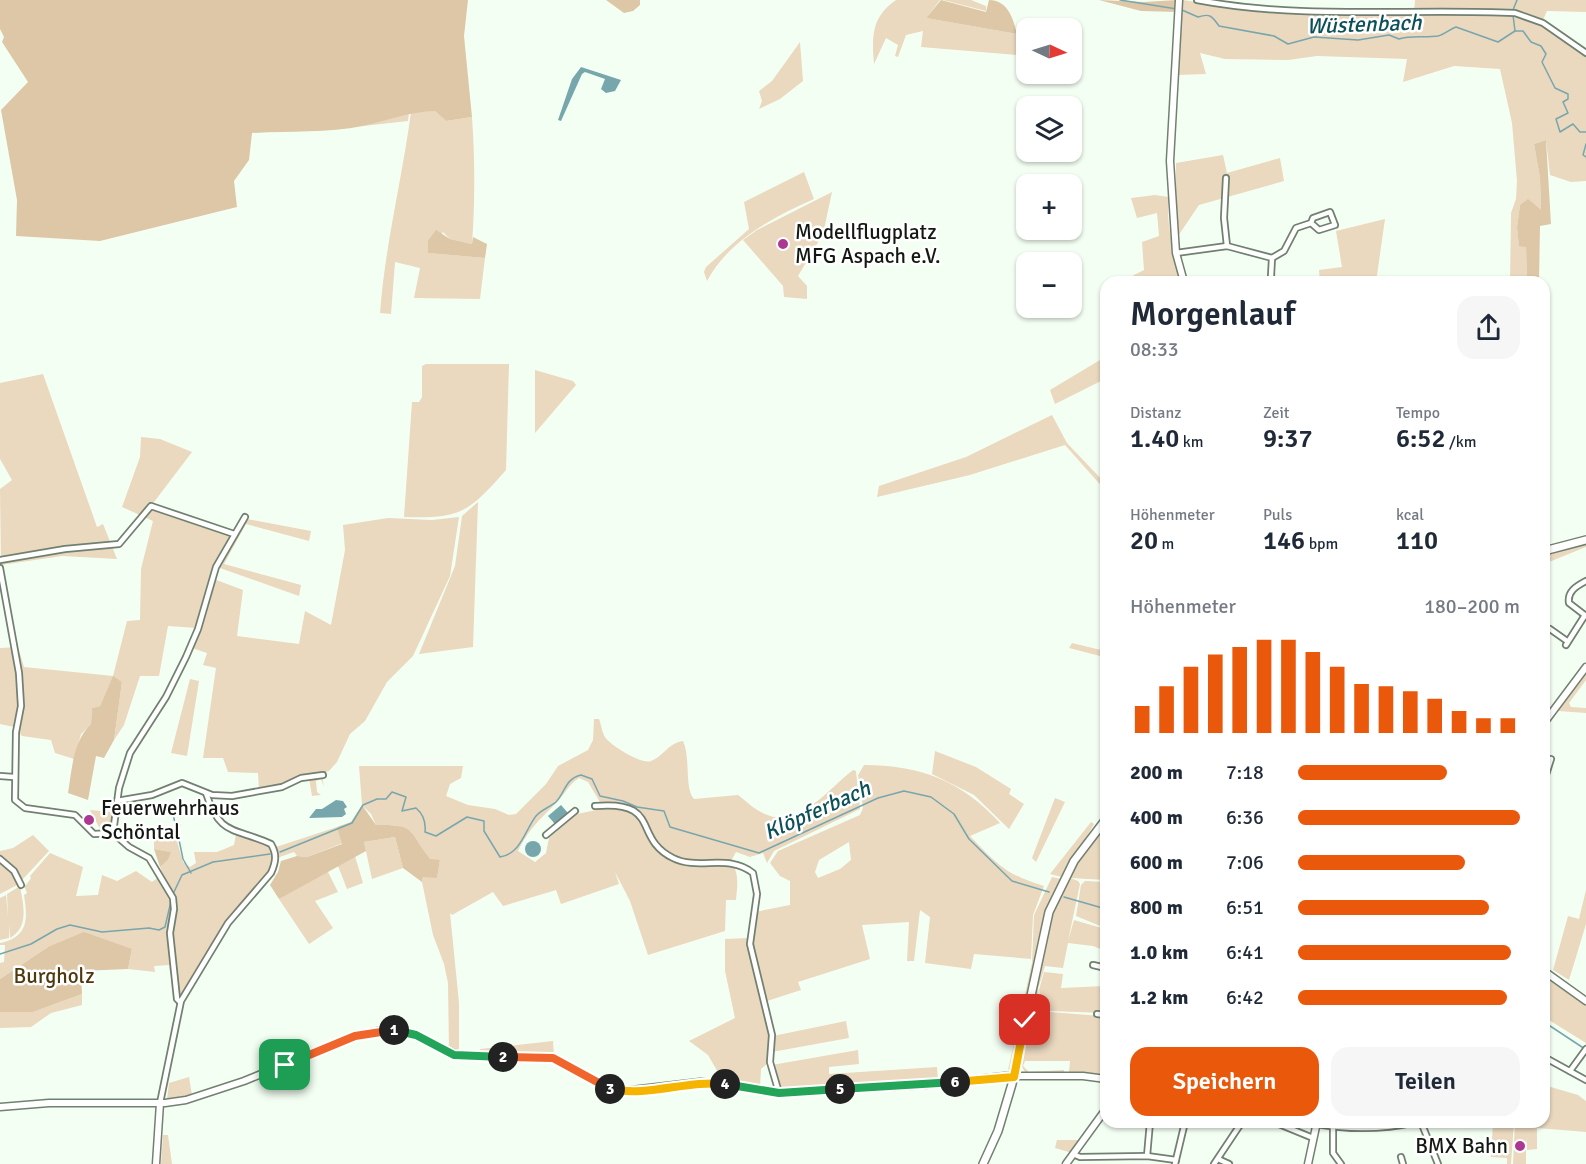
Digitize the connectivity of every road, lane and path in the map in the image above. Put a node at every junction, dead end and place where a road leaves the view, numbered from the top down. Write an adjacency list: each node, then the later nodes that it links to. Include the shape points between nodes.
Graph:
1 (1197, 0): 3 (street, via 1240,8 1312,13 1513,12 1543,23)
2 (1180, 6): 7 (street, via 1170,134)
3 (1586, 53)
4 (1226, 178): 6 (street)
5 (1311, 223): 5 (street, via 1313,218 1330,212 1335,225 1319,230); 8 (street, via 1296,228 1284,251)
6 (1227, 246): 7 (street); 8 (street)
7 (1176, 253): 9 (street)
8 (1272, 258): 10 (street)
9 (1182, 276)
10 (1271, 276)
11 (245, 517): 12 (street)
12 (234, 534): 15 (street, via 151,506 120,543); 28 (street, via 210,583 186,657 130,753)
13 (1586, 540): 14 (main road)
14 (1550, 549)
15 (0, 560)
16 (0, 568): 26 (street, via 18,657 21,694)
17 (1586, 581): 18 (street, via 1572,589 1568,598)
18 (1585, 616): 19 (street, via 1566,643)
19 (1550, 629)
20 (1586, 667): 21 (street)
21 (1550, 715)
22 (1551, 759): 23 (street)
23 (1550, 762)
24 (323, 775): 27 (street, via 232,796)
25 (0, 776): 26 (street)
26 (14, 777): 32 (street, via 18,804 66,812 94,834)
27 (206, 793): 28 (street, via 182,783 152,795); 40 (street, via 213,816 221,824 271,844 276,855 271,873 228,923)
28 (117, 801): 32 (street)
29 (595, 806): 51 (street, via 631,807 639,812 663,852 674,858 731,862 753,873 757,894 751,951 772,1035 770,1062)
30 (575, 811): 33 (street)
31 (1100, 827): 44 (main road, via 1074,861 1049,912)
32 (113, 833): 40 (street, via 149,858 173,898 171,946)
33 (546, 835)
34 (0, 859): 35 (street, via 14,871)
35 (21, 885)
36 (1093, 966): 37 (street)
37 (1100, 967)
38 (1550, 975): 39 (street)
39 (1586, 1001)
40 (180, 1002): 52 (street)
41 (1097, 1014): 42 (street)
42 (1100, 1014)
43 (1585, 1051): 46 (street)
44 (1018, 1059): 47 (street, via 1020,1071); 48 (main road)
45 (1550, 1060): 46 (street)
46 (1570, 1071): 50 (street)
47 (1029, 1076): 48 (street); 49 (street)
48 (1014, 1077): 51 (street); 71 (main road, via 998,1131)
49 (1100, 1078)
50 (1586, 1080)
51 (779, 1093): 52 (street, via 715,1083 619,1090 553,1058 460,1056 411,1033 383,1030 355,1036 193,1099)
52 (160, 1102): 53 (street); 70 (street)
53 (0, 1107)
54 (1100, 1117): 65 (street)
55 (1149, 1128): 66 (street)
56 (1184, 1128): 68 (street)
57 (1238, 1128): 69 (street)
58 (1288, 1128): 64 (street)
59 (1315, 1128): 64 (street)
60 (1333, 1128): 75 (street, via 1333,1153)
61 (1358, 1128): 62 (street)
62 (1389, 1128)
63 (1423, 1128): 77 (street)
64 (1312, 1138): 74 (street)
65 (1073, 1154): 66 (street); 72 (street)
66 (1146, 1156): 68 (street)
67 (1401, 1157): 76 (street)
68 (1176, 1162)
69 (1216, 1162): 73 (street)
70 (156, 1164)
71 (983, 1164)
72 (1066, 1164)
73 (1229, 1164)
74 (1308, 1164)
75 (1341, 1164)
76 (1403, 1164)
77 (1438, 1164)

